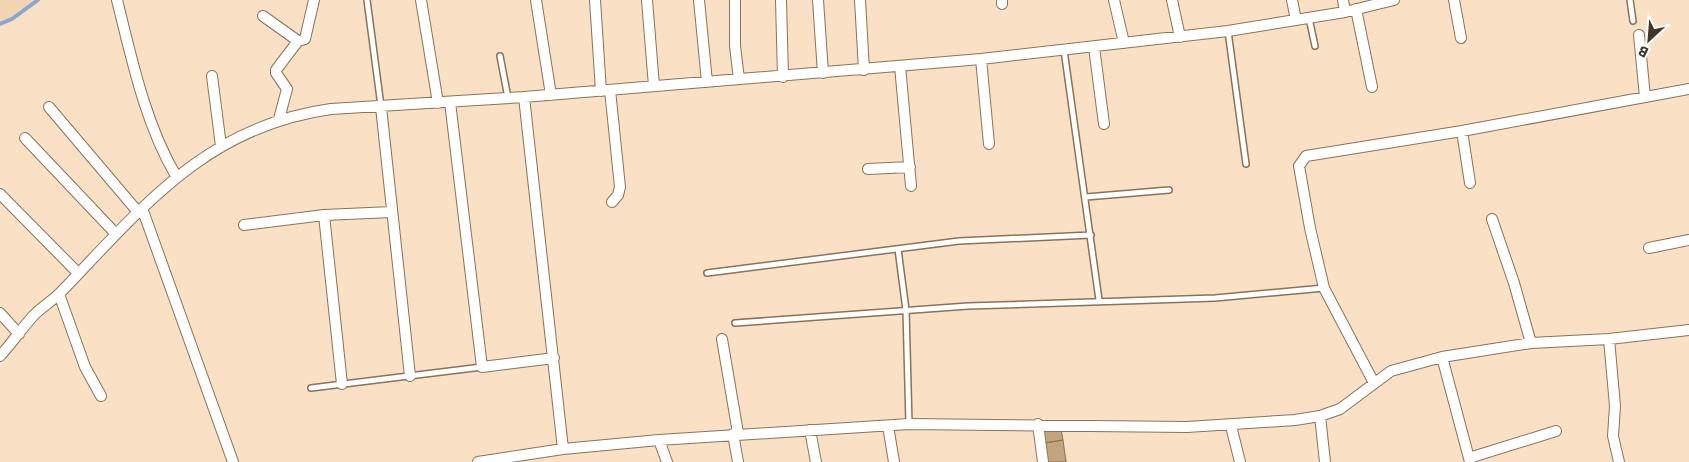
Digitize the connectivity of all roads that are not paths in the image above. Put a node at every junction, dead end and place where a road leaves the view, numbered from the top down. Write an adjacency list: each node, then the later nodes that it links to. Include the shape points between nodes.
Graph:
1 (117, 0): 65 (street, via 139,86 160,147)
2 (314, 0): 30 (street, via 305,39)
3 (367, 0): 54 (lane)
4 (421, 0): 53 (street)
5 (536, 0): 48 (street)
6 (595, 0): 47 (street)
7 (647, 0): 44 (street)
8 (699, 0): 43 (street)
9 (735, 0): 42 (street)
10 (781, 0): 41 (street)
11 (818, 0): 39 (street)
12 (860, 0): 38 (street)
13 (1114, 0): 31 (street)
14 (1172, 0): 28 (street)
15 (1292, 0): 24 (street)
16 (1343, 0): 21 (street)
17 (1394, 0): 20 (street)
18 (1454, 0): 29 (street)
19 (1630, 0): 25 (lane)
20 (1356, 9): 21 (street); 45 (street)
21 (1345, 12): 23 (street)
22 (263, 16): 30 (street)
23 (1310, 18): 24 (street); 32 (lane)
24 (1296, 20): 26 (street)
25 (1633, 21)
26 (1228, 31): 28 (street); 62 (lane)
27 (1639, 36): 50 (street)
28 (1180, 37): 31 (street)
29 (1461, 38)
30 (298, 42): 56 (street, via 276,70 287,89)
31 (1124, 43): 33 (street)
32 (1315, 46)
33 (1094, 47): 34 (street); 57 (street)
34 (1064, 50): 36 (street); 70 (lane)
35 (500, 56): 51 (lane)
36 (981, 59): 37 (street); 60 (street)
37 (900, 66): 38 (street); 63 (street)
38 (864, 70): 39 (street)
39 (823, 73): 41 (street)
40 (212, 76): 61 (street)
41 (784, 77): 42 (street)
42 (739, 79): 43 (street)
43 (707, 82): 44 (street)
44 (654, 86): 47 (street)
45 (1372, 87)
46 (1689, 89): 50 (street)
47 (606, 91): 48 (street); 71 (street, via 620,187)
48 (551, 95): 49 (street)
49 (524, 97): 51 (street); 97 (street)
50 (1645, 97): 58 (street)
51 (508, 98): 52 (street)
52 (450, 102): 53 (street); 98 (street)
53 (438, 103): 54 (street)
54 (381, 106): 56 (street, via 331,109); 73 (street)
55 (49, 107): 72 (street)
56 (279, 120): 61 (street)
57 (1104, 124)
58 (1462, 132): 66 (street); 84 (street, via 1302,159 1300,166 1310,228)
59 (25, 138): 77 (street)
60 (989, 144)
61 (221, 146): 65 (street)
62 (1246, 164)
63 (910, 166): 64 (street); 67 (street)
64 (868, 169)
65 (176, 176): 72 (street)
66 (1470, 183)
67 (911, 186)
68 (1169, 190): 70 (lane)
69 (0, 194): 82 (street)
70 (1086, 197): 78 (lane)
71 (612, 202)
72 (140, 210): 77 (street); 115 (street)
73 (392, 212): 74 (street); 99 (street)
74 (324, 215): 76 (street); 101 (street)
75 (1492, 219): 94 (street)
76 (244, 225)
77 (116, 234): 82 (street)
78 (1091, 235): 81 (lane, via 959,241); 86 (lane)
79 (1689, 240): 80 (street)
80 (1649, 248)
81 (898, 249): 83 (lane); 87 (lane)
82 (78, 273): 85 (street)
83 (707, 273)
84 (1324, 288): 86 (lane, via 1215,298); 100 (street)
85 (59, 294): 91 (street, via 35,314); 103 (street, via 85,367)
86 (1099, 300): 87 (lane)
87 (906, 310): 89 (lane); 105 (lane)
88 (0, 313): 91 (street)
89 (735, 323)
90 (1689, 330): 93 (street)
91 (19, 334): 95 (street)
92 (722, 339): 111 (street)
93 (1609, 339): 94 (street); 124 (street, via 1615,406 1613,436)
94 (1531, 344): 96 (street)
95 (0, 356)
96 (1442, 357): 100 (street, via 1390,371); 114 (street)
97 (554, 358): 98 (street); 113 (street)
98 (482, 367): 99 (lane)
99 (410, 376): 101 (lane)
100 (1374, 383): 104 (street, via 1340,409)
101 (342, 384): 102 (lane)
102 (311, 388)
103 (101, 396)
104 (1320, 416): 108 (street); 123 (street)
105 (909, 424): 106 (street); 107 (street)
106 (1038, 424): 108 (street); 121 (street)
107 (888, 426): 109 (street); 120 (street)
108 (1231, 426): 122 (street)
109 (810, 430): 111 (street); 119 (street)
110 (1556, 432): 114 (street)
111 (735, 433): 112 (street); 118 (street)
112 (659, 440): 113 (street); 117 (street)
113 (564, 449): 116 (street)
114 (1469, 460)
115 (233, 462)
116 (478, 462)
117 (667, 462)
118 (738, 462)
119 (816, 462)
120 (894, 462)
121 (1043, 462)
122 (1240, 462)
123 (1325, 462)
124 (1619, 462)

